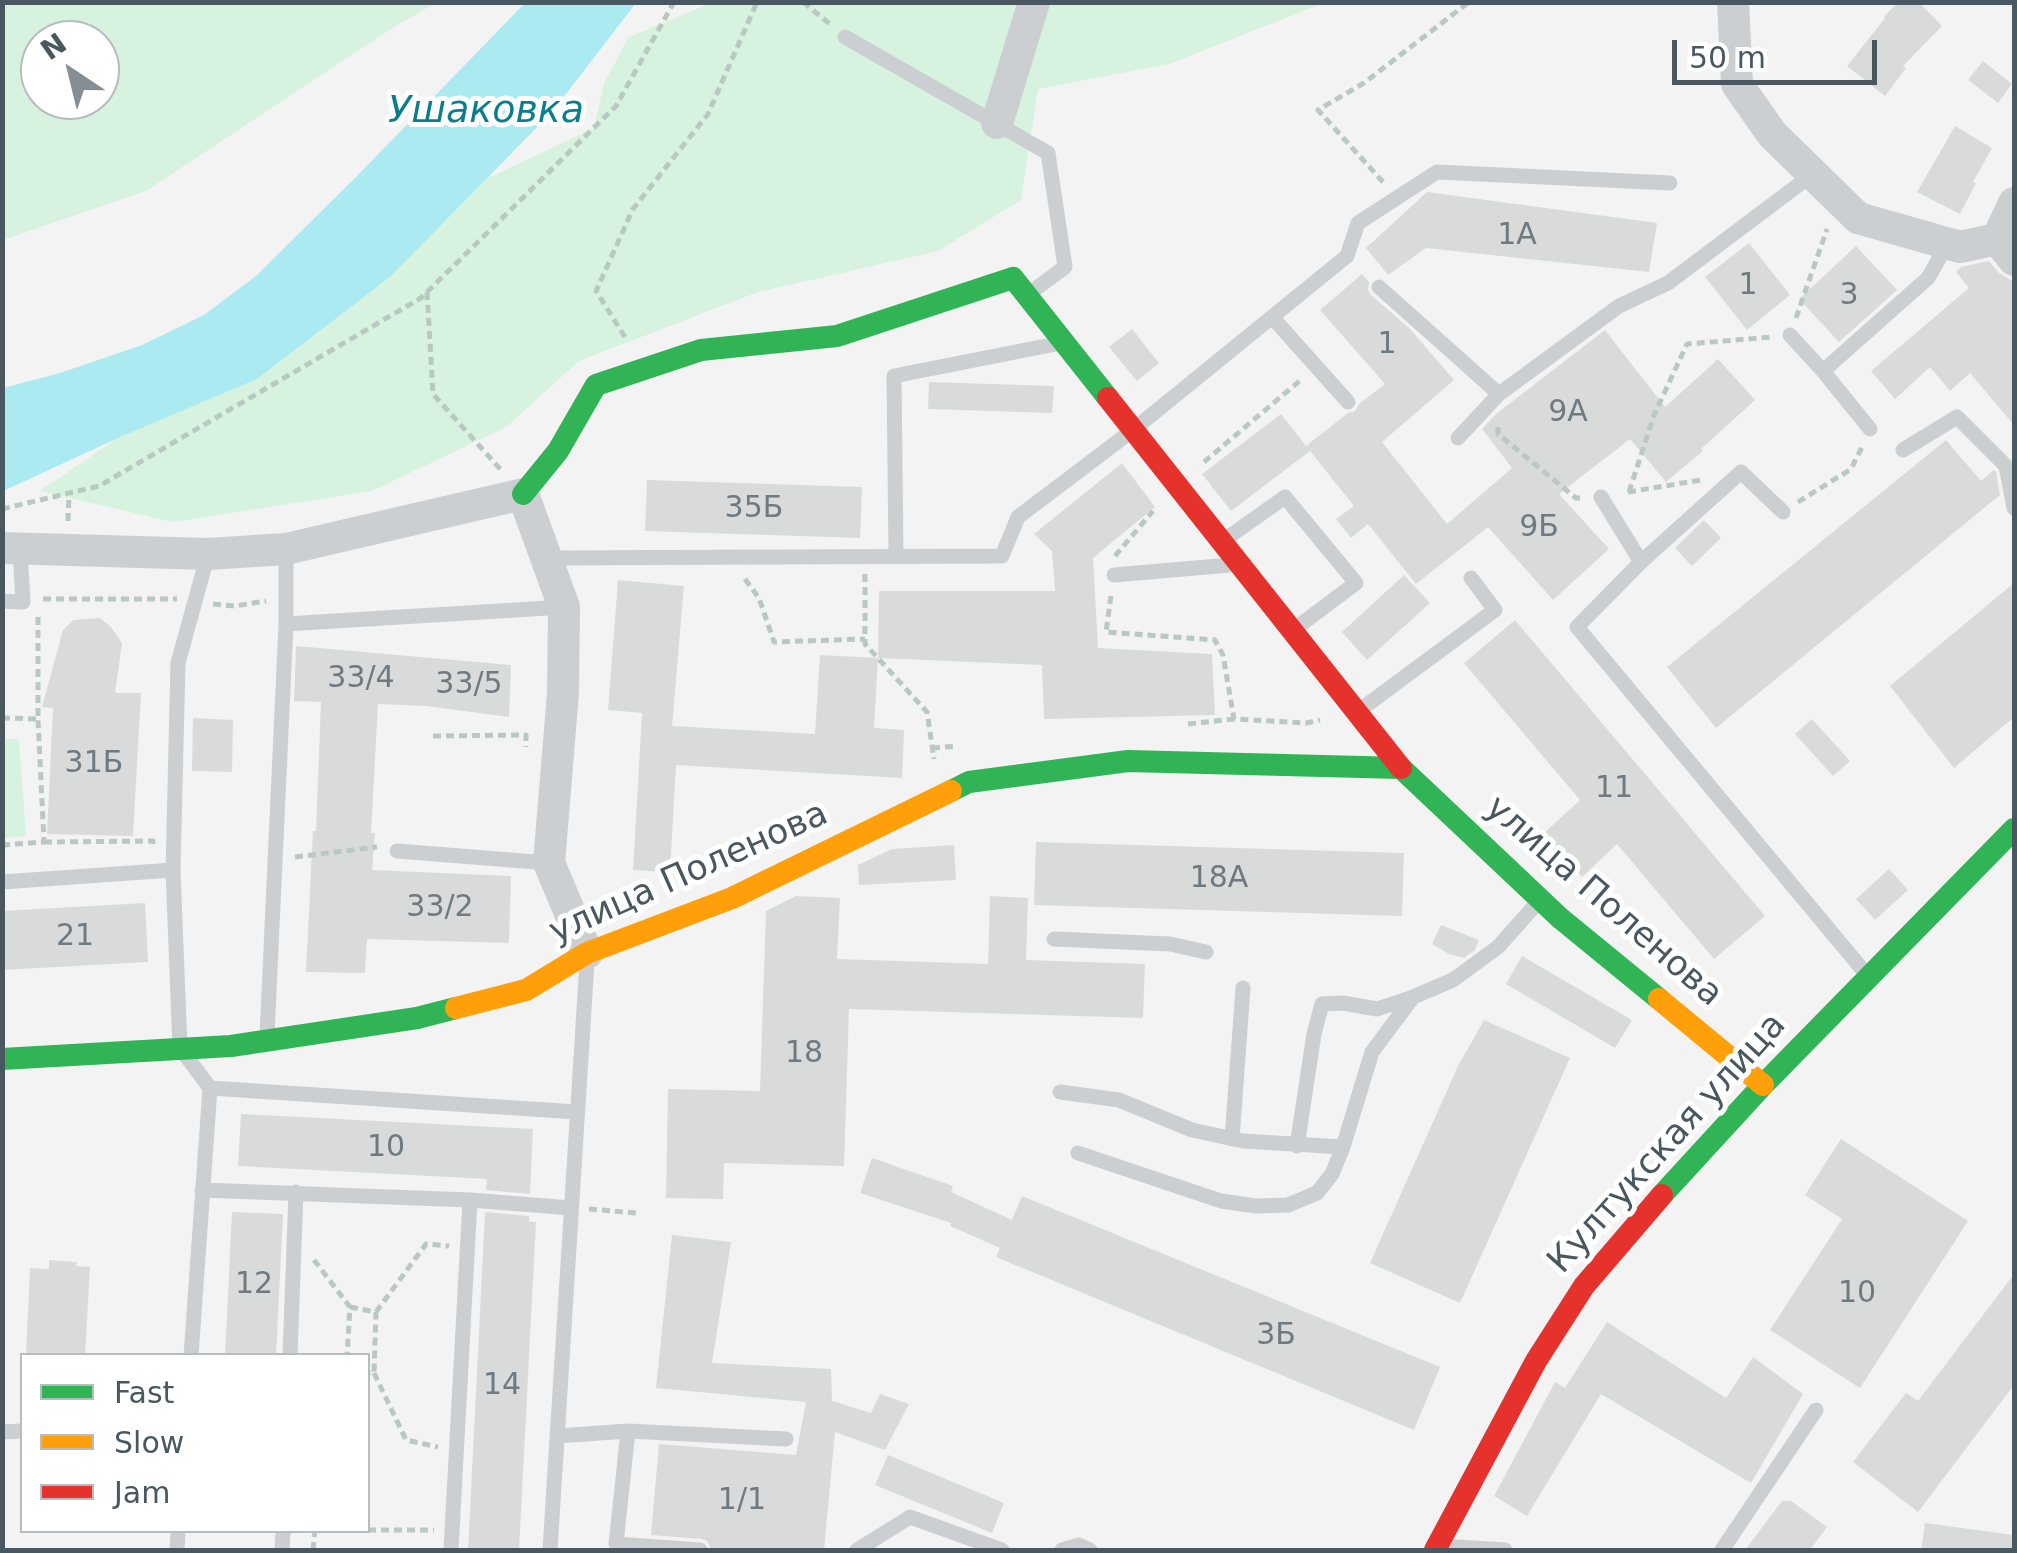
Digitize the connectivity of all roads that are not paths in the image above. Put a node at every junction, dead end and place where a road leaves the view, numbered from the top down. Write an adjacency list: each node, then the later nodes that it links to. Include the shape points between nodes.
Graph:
1 (1034, 2): 4 (street)
2 (1733, 2): 5 (street, via 1737,84 1772,134)
3 (845, 36): 4 (lane)
4 (996, 123): 11 (lane, via 1048,153 1064,267)
5 (1813, 174): 8 (street, via 1858,218); 16 (lane)
6 (1670, 183): 12 (lane, via 1437,172 1358,223 1347,256)
7 (2014, 202): 9 (street)
8 (1948, 243): 9 (street); 15 (lane, via 1928,278)
9 (2006, 250)
10 (1379, 286): 16 (lane)
11 (1020, 287): 14 (street, улица Поленова); 22 (street, via 836,336 702,350 596,385)
12 (1272, 317): 17 (lane); 19 (lane)
13 (1790, 335): 15 (lane)
14 (1064, 343): 19 (street, улица Поленова); 30 (lane, via 894,376)
15 (1823, 371): 18 (lane)
16 (1500, 394): 20 (lane)
17 (1348, 402)
18 (1870, 429)
19 (1133, 430): 26 (street, улица Поленова); 30 (lane, via 1018,517 1002,556)
20 (1458, 438)
21 (1903, 450): 24 (lane, via 1957,417 2006,466)
22 (523, 494): 28 (street); 31 (street)
23 (1601, 497): 32 (lane)
24 (2014, 508)
25 (1783, 512): 32 (lane, via 1741,472)
26 (1221, 542): 33 (street, улица Поленова); 39 (lane, via 1285,497 1356,583)
27 (12, 549): 29 (street); 36 (lane, via 23,602)
28 (286, 549): 29 (street); 38 (lane)
29 (208, 554): 45 (lane, via 178,663)
30 (896, 556): 31 (lane)
31 (546, 558): 37 (street)
32 (1641, 562): 51 (lane, via 1577,627)
33 (1239, 564): 34 (lane); 39 (street, улица Поленова)
34 (1114, 575)
35 (1471, 578): 40 (lane, via 1495,610)
36 (2, 600)
37 (564, 607): 38 (lane); 44 (street)
38 (286, 624): 54 (lane)
39 (1293, 630): 40 (street, улица Поленова)
40 (1356, 713): 41 (street, улица Поленова)
41 (1401, 768): 47 (street, улица Поленова); 50 (street, улица Поленова, via 1128,761 970,782 732,898)
42 (2014, 829): 51 (street, Култукская улица)
43 (397, 850): 44 (lane)
44 (549, 863): 50 (street)
45 (173, 870): 46 (lane); 55 (lane)
46 (2, 882)
47 (1540, 899): 53 (lane, via 1498,947 1453,980); 57 (street, улица Поленова)
48 (1054, 939): 49 (lane)
49 (1206, 952)
50 (587, 953): 54 (street, улица Поленова, via 526,990 417,1018); 60 (lane)
51 (1869, 978): 57 (street, Култукская улица)
52 (1243, 988): 61 (lane)
53 (1413, 997): 62 (lane, via 1377,1008 1322,1004); 63 (lane, via 1372,1052)
54 (267, 1040): 55 (street, улица Поленова)
55 (180, 1048): 56 (street, улица Поленова); 58 (lane)
56 (2, 1058)
57 (1764, 1084): 75 (street, Култукская улица, via 1584,1286)
58 (210, 1088): 60 (lane); 65 (lane)
59 (1060, 1092): 61 (lane, via 1119,1100)
60 (578, 1112): 68 (lane)
61 (1232, 1139): 62 (lane)
62 (1297, 1146): 63 (lane)
63 (1343, 1146): 64 (lane, via 1317,1194 1256,1206)
64 (1078, 1152)
65 (202, 1190): 66 (lane); 69 (lane)
66 (296, 1192): 67 (lane); 70 (lane)
67 (470, 1200): 68 (lane); 76 (lane)
68 (571, 1208): 73 (lane)
69 (190, 1353)
70 (290, 1353)
71 (1816, 1410): 84 (lane)
72 (628, 1431): 73 (lane); 74 (lane); 78 (lane, via 616,1544)
73 (557, 1436): 77 (lane)
74 (786, 1438)
75 (1436, 1548): 83 (lane)
76 (451, 1550)
77 (550, 1550)
78 (700, 1550)
79 (857, 1550): 80 (lane, via 910,1517)
80 (1002, 1550)
81 (1062, 1550): 82 (lane)
82 (1090, 1550)
83 (1505, 1550)
84 (1722, 1550)

